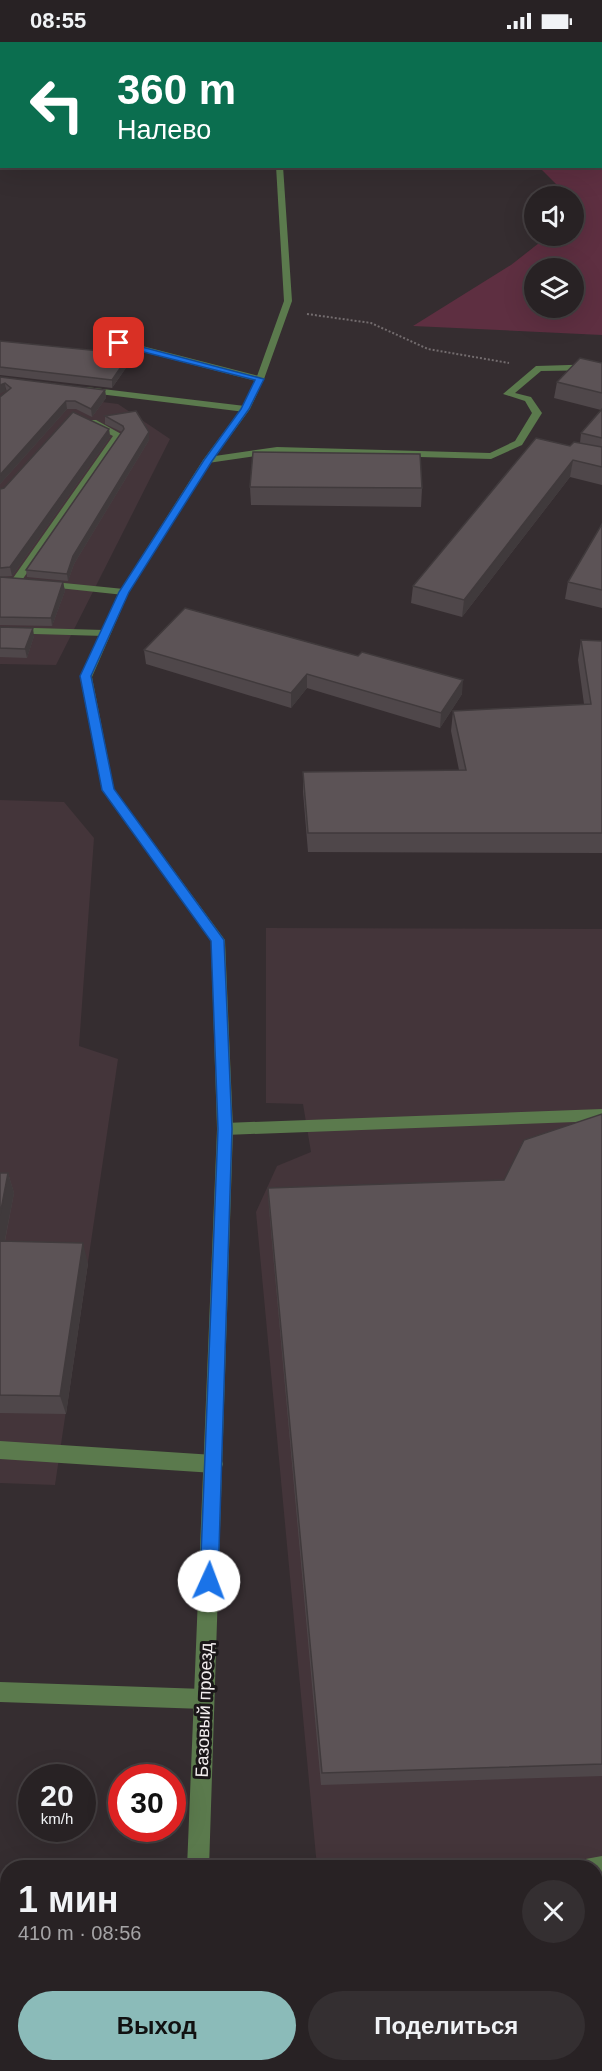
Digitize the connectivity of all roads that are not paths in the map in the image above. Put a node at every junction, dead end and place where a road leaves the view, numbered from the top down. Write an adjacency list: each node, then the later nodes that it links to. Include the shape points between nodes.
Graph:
1 (279, 168): 4 (street, Базовый проезд, via 288,301)
2 (119, 343): 4 (street)
3 (602, 367): 8 (street, via 539,368 508,394 528,399 537,413 524,444 491,456 277,450)
4 (260, 379): 6 (street, Базовый проезд)
5 (70, 388): 6 (street)
6 (245, 409): 8 (street, Базовый проезд)
7 (81, 417): 10 (street, via 118,435)
8 (208, 460): 11 (street, Базовый проезд)
9 (0, 580): 10 (street)
10 (16, 581): 11 (street)
11 (124, 592): 13 (street, Базовый проезд)
12 (0, 630): 13 (street)
13 (104, 633): 15 (street, Базовый проезд, via 86,676 108,790 218,940)
14 (602, 1115): 15 (street)
15 (225, 1129): 17 (street, Базовый проезд)
16 (0, 1450): 17 (street)
17 (214, 1464): 19 (street, Базовый проезд)
18 (0, 1692): 19 (street)
19 (204, 1699): 20 (street, Базовый проезд)
20 (198, 1860)

